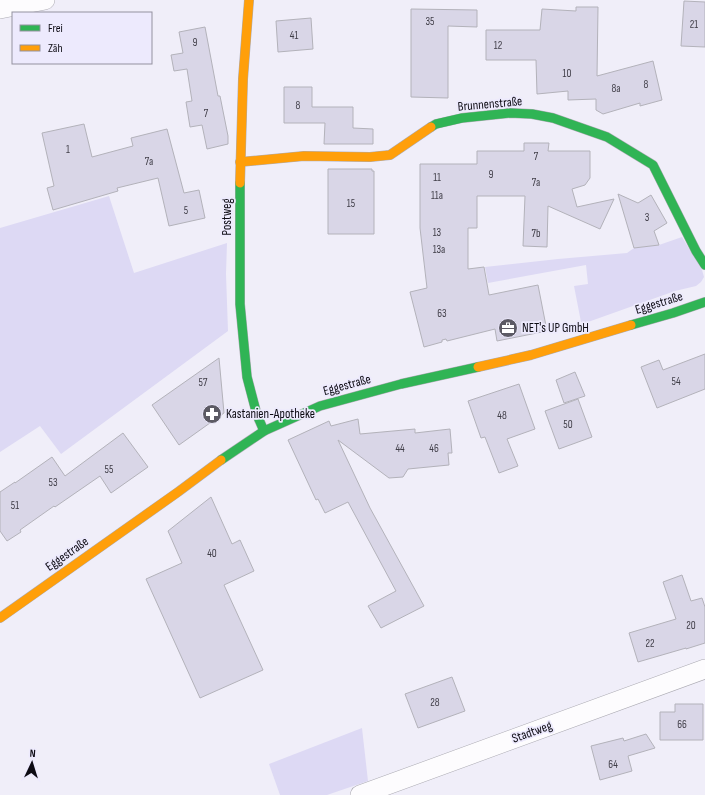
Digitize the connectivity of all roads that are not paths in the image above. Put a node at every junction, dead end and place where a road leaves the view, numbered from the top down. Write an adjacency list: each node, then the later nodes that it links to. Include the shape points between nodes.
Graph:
1 (45, 0): 3 (street)
2 (249, 0): 4 (street, Postweg)
3 (0, 9)
4 (240, 162): 5 (street, Brunnenstraße, via 304,156 390,155 436,124 462,118 510,113 553,118 607,137 654,165 696,251); 7 (street, Postweg, via 240,304 247,377)
5 (705, 264)
6 (705, 302): 7 (street, Eggestraße, via 531,355 401,384 320,406)
7 (264, 431): 8 (street, Eggestraße)
8 (0, 618)
9 (705, 669): 10 (street, Stadtweg)
10 (360, 795)

